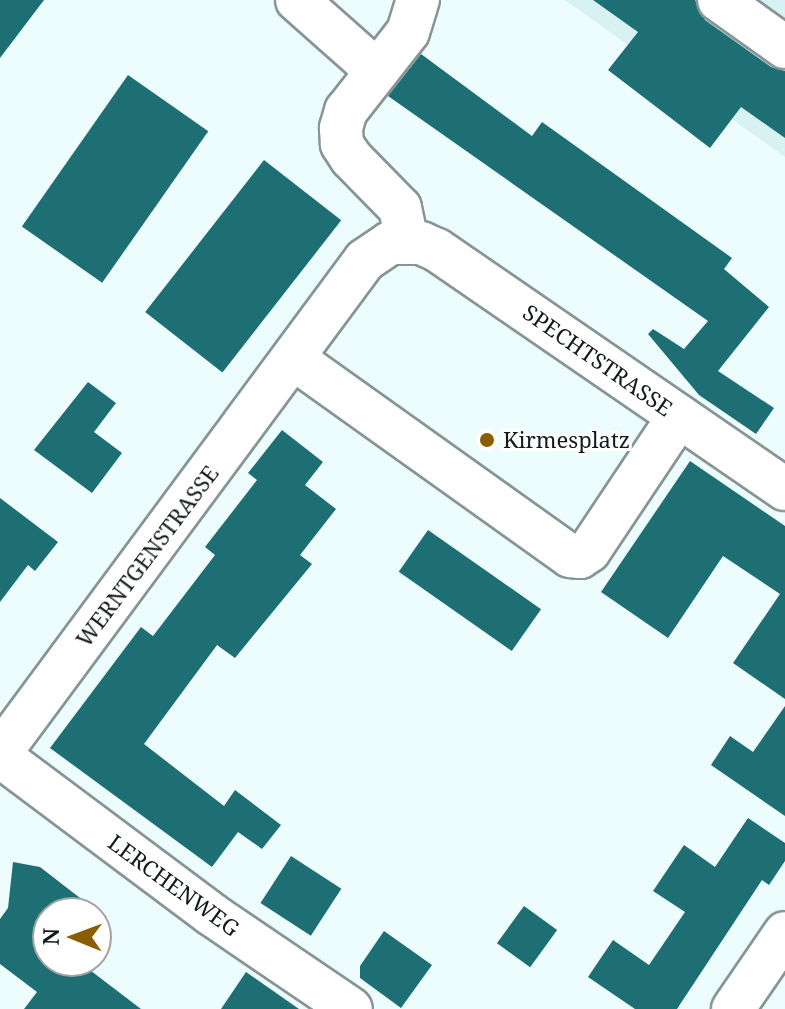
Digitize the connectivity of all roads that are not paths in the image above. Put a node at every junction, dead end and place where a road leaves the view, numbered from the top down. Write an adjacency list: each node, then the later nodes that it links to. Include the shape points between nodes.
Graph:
1 (297, 0): 5 (street)
2 (418, 0): 5 (street, via 408,32)
3 (719, 0): 4 (street)
4 (782, 37)
5 (377, 71): 6 (street, via 346,111 342,144 400,208)
6 (407, 241): 7 (street, via 390,243 365,260); 8 (street, SPECHTSTRASSE, via 437,250)
7 (294, 359): 8 (street, via 570,556 589,551); 10 (street, WERNTGENSTRASSE)
8 (679, 416): 9 (street, SPECHTSTRASSE)
9 (785, 489)
10 (0, 754): 13 (street, LERCHENWEG, via 211,914)
11 (785, 933): 12 (street)
12 (742, 1006)
13 (351, 1009)

